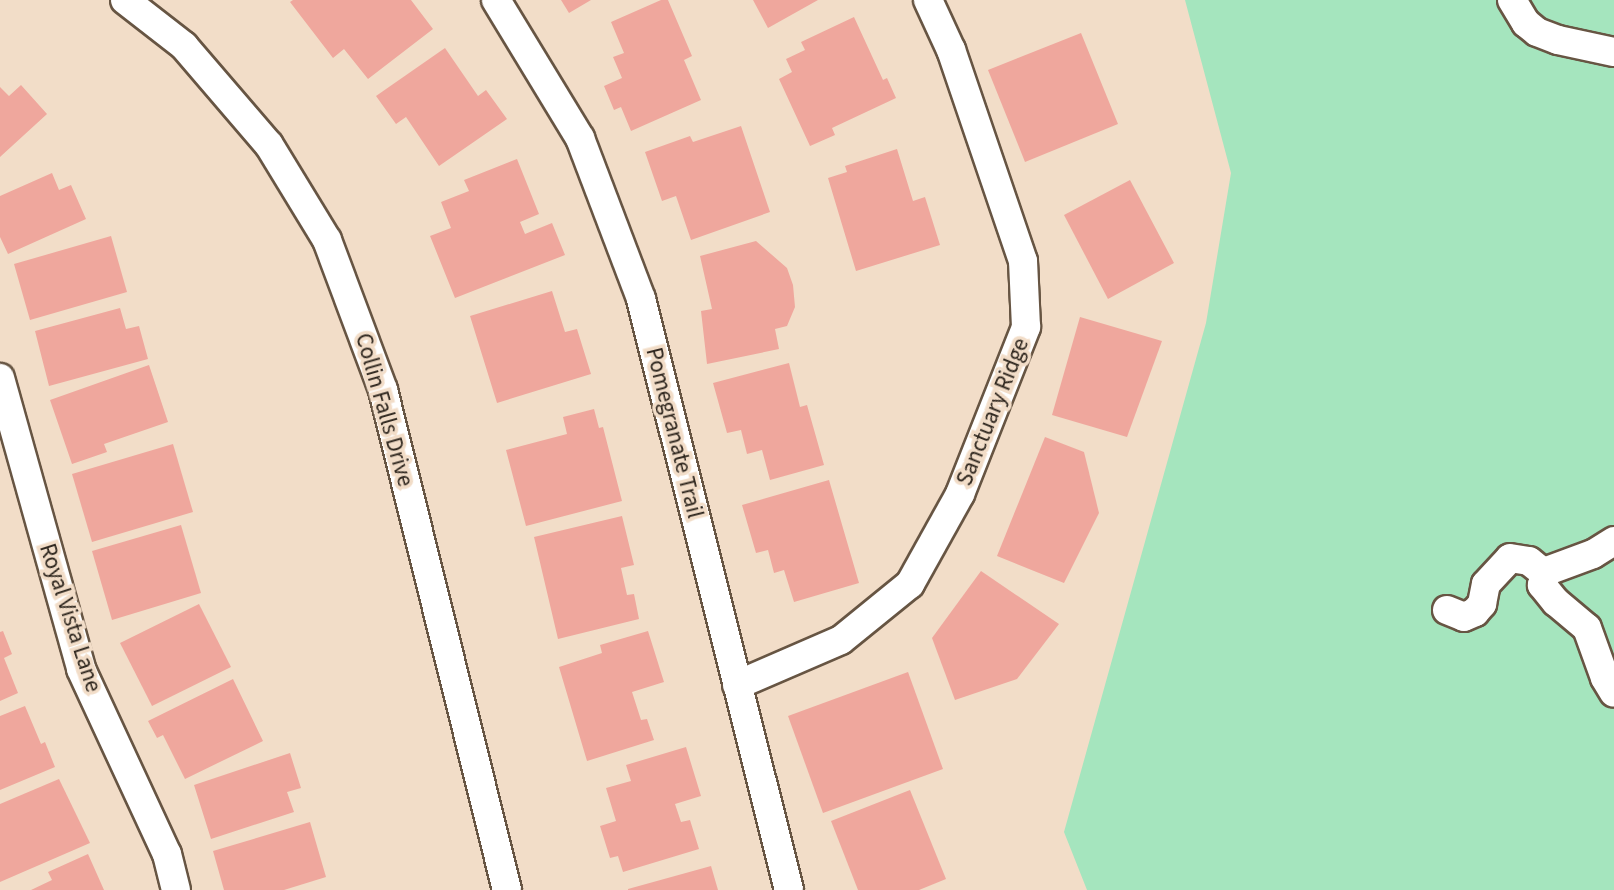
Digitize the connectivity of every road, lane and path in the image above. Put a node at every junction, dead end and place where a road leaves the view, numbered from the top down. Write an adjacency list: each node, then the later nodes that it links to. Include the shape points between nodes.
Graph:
1 (125, 0): 13 (street, Collin Falls Drive, via 184,46 269,145 327,240 383,390)
2 (496, 0): 10 (street, Pomegranate Trail, via 580,138 641,299)
3 (928, 0): 10 (street, Sanctuary Ridge, via 951,50 1023,261 1026,327 960,494 910,584 841,640)
4 (1512, 0): 5 (street, via 1525,23 1537,32)
5 (1614, 52)
6 (0, 378): 12 (street, Royal Vista Lane, via 81,669 167,854)
7 (1614, 541): 8 (street)
8 (1545, 574): 9 (street, via 1529,561 1510,558 1486,584 1482,604 1475,612 1464,617); 11 (street, via 1542,585 1547,594 1593,637 1599,663)
9 (1447, 610)
10 (737, 685): 14 (street, Pomegranate Trail)
11 (1614, 693)
12 (176, 890)
13 (507, 890)
14 (789, 890)

